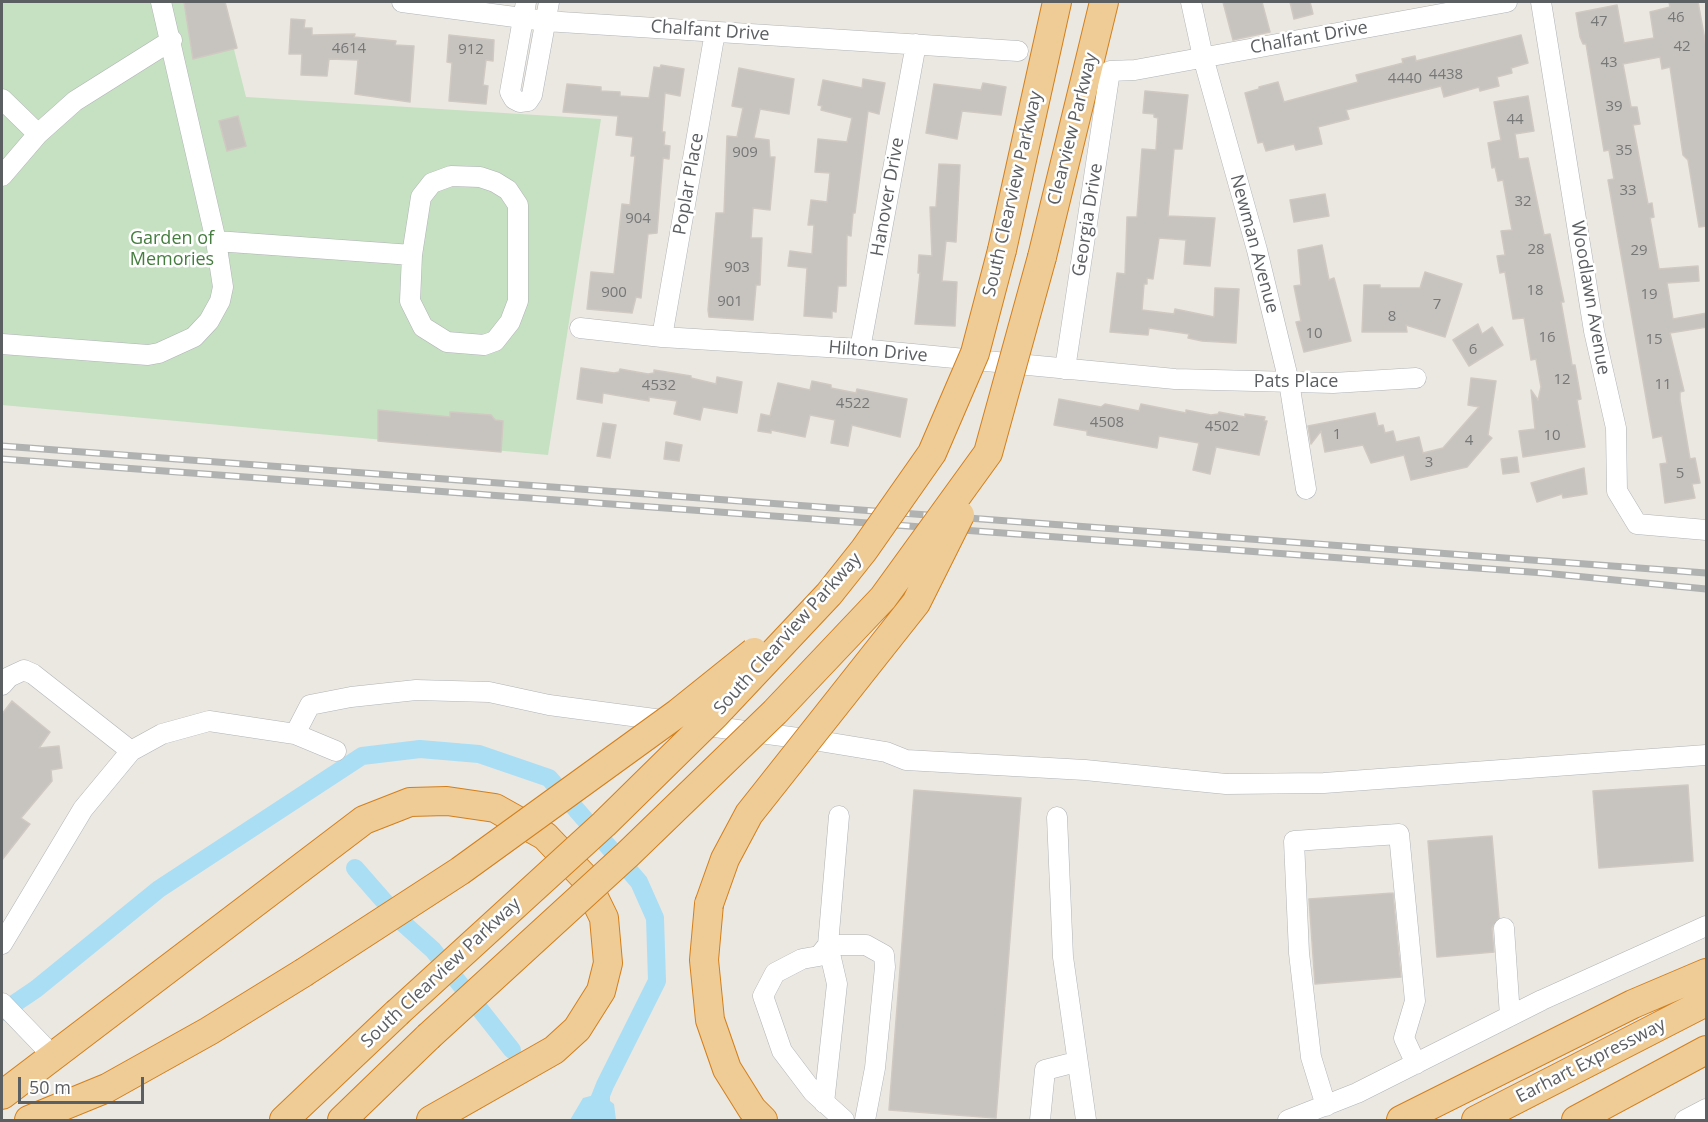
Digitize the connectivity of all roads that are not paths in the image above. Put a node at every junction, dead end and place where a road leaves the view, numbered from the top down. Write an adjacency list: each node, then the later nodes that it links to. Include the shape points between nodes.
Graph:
1 (161, 2): 12 (street)
2 (402, 2): 9 (street, Chalfant Drive)
3 (549, 2): 10 (street)
4 (1057, 2): 33 (highway, South Clearview Parkway, bridge, via 975,353 932,453)
5 (1104, 2): 30 (highway, Clearview Parkway, bridge, via 1042,257)
6 (1191, 2): 15 (street, Newman Avenue)
7 (1507, 2): 15 (street, Chalfant Drive)
8 (1541, 2): 32 (street, Woodlawn Avenue, via 1594,331 1616,428 1617,490 1637,524)
9 (525, 10): 10 (street, Chalfant Drive); 10 (street, via 510,92 520,102 528,101 532,95)
10 (545, 21): 11 (street, Chalfant Drive)
11 (715, 32): 13 (street, Chalfant Drive); 23 (street, Poplar Place)
12 (172, 40): 18 (street, via 75,101); 20 (street)
13 (916, 44): 14 (street, Chalfant Drive); 25 (street, Hanover Drive)
14 (1018, 51)
15 (1203, 57): 16 (street, Chalfant Drive); 29 (street, Newman Avenue)
16 (1110, 71): 26 (street, Georgia Drive)
17 (2, 99): 18 (street)
18 (39, 134): 19 (street)
19 (2, 176)
20 (216, 241): 21 (street); 24 (street, via 224,287 209,321 194,337 148,355)
21 (412, 255): 21 (street, via 410,301 423,327 447,342 484,345 495,341 510,322 518,302 518,205 508,189 480,177 451,176 432,183 421,197)
22 (580, 328): 23 (street, Hilton Drive)
23 (662, 337): 25 (street, Hilton Drive)
24 (2, 344)
25 (860, 349): 26 (street, Hilton Drive)
26 (1065, 369): 28 (street, Hilton Drive)
27 (1416, 378): 29 (street, Pats Place)
28 (1175, 379): 29 (street, Pats Place)
29 (1289, 382): 31 (street, Newman Avenue)
30 (988, 453): 61 (highway, bridge, via 883,598 775,712); 63 (highway, bridge, via 916,603 749,814 724,859 709,904 704,960 710,1020 727,1069)
31 (1306, 489)
32 (1705, 530)
33 (829, 594): 53 (highway, bridge, via 678,713 460,871 209,1031); 60 (highway, South Clearview Parkway, bridge, via 716,714 604,824)
34 (2, 685): 36 (street, via 9,676 24,670 33,674)
35 (295, 734): 36 (street, via 209,720 162,734); 37 (street); 38 (street, via 310,705 416,690 489,692 549,705 813,740 886,752 906,760 1085,770 1226,784 1324,783)
36 (131, 751): 43 (street, via 83,809)
37 (336, 751)
38 (1707, 755)
39 (840, 816): 44 (street)
40 (1057, 817): 51 (street, via 1063,957)
41 (1707, 926): 48 (street)
42 (1504, 928): 48 (street)
43 (2, 944)
44 (828, 945): 55 (street, via 837,984); 55 (street, via 819,956 802,959 776,973 763,996 782,1051); 65 (street, via 866,945 884,955 875,1068)
45 (1707, 973): 69 (highway, via 1633,1004)
46 (1707, 1002): 70 (highway, Earhart Expressway)
47 (2, 1003): 50 (street)
48 (1510, 1016): 52 (street)
49 (1707, 1050): 71 (highway)
50 (53, 1056): 54 (highway); 62 (highway, via 364,820 410,802 447,801 495,808 545,836 584,877 604,918 608,963 601,992 577,1029 554,1050)
51 (1076, 1062): 66 (street, via 1045,1070); 67 (street)
52 (1416, 1064): 56 (street); 56 (street, via 1404,1038 1415,1001 1399,834 1294,841 1299,953 1311,1057)
53 (107, 1088): 58 (highway); 59 (highway)
54 (2, 1095)
55 (824, 1102): 64 (street)
56 (1326, 1106): 68 (street)
57 (1707, 1109): 72 (street)
58 (29, 1120)
59 (72, 1120)
60 (284, 1120)
61 (342, 1120)
62 (431, 1120)
63 (763, 1120)
64 (844, 1120)
65 (865, 1120)
66 (1041, 1120)
67 (1086, 1120)
68 (1288, 1120)
69 (1401, 1120)
70 (1476, 1120)
71 (1576, 1120)
72 (1685, 1120)

